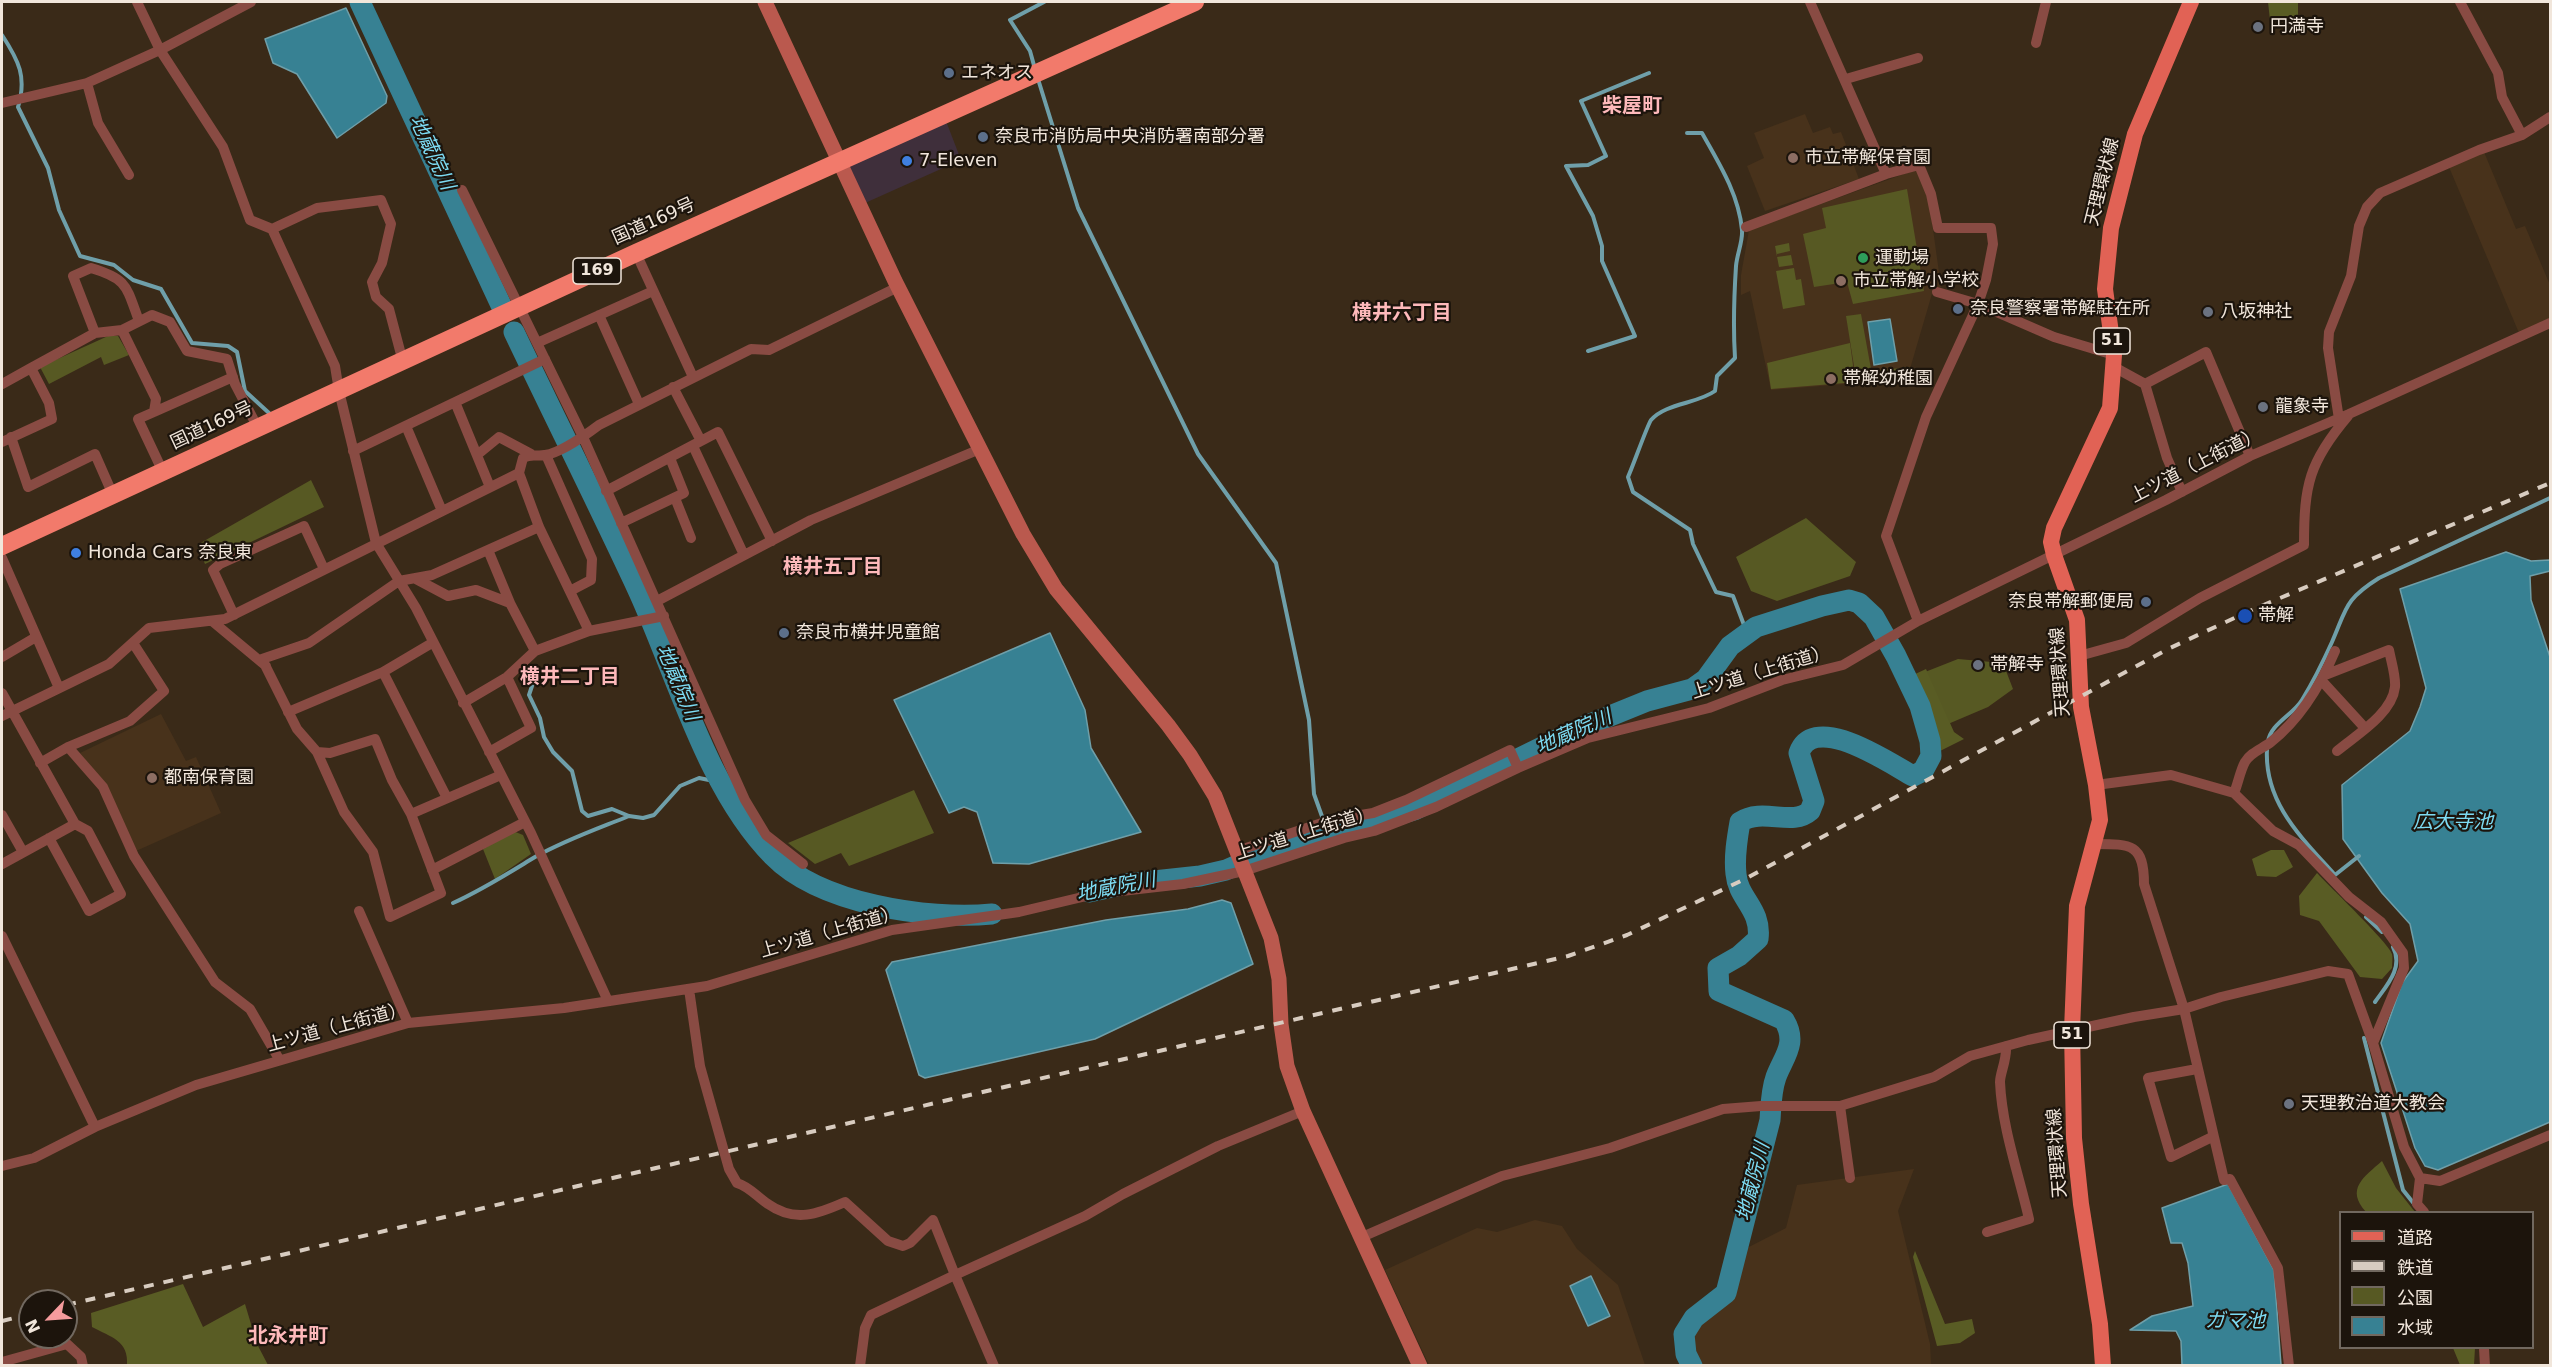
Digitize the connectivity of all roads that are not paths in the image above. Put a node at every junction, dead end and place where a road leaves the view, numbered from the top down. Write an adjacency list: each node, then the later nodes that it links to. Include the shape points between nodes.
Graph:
1 (137, 2): 10 (street)
2 (251, 2): 10 (street)
3 (765, 2): 17 (street)
4 (1195, 2): 17 (highway, 国道169号 / 169)
5 (1810, 2): 12 (street)
6 (2046, 2): 9 (street)
7 (2191, 2): 35 (main road, 天理環状線 / 51, via 2135,134 2118,197 2105,289)
8 (2460, 2): 16 (street, via 2498,73 2502,97)
9 (2036, 43)
10 (160, 50): 13 (street); 22 (street, via 223,147 250,220)
11 (1918, 58): 12 (street)
12 (1846, 79): 18 (street)
13 (87, 83): 14 (street); 19 (street, via 98,123)
14 (2, 103)
15 (2550, 117): 16 (street)
16 (2522, 135): 48 (street, via 2380,193 2367,207 2359,226 2350,276 2329,332 2328,348)
17 (839, 161): 23 (highway, 国道169号 / 169); 24 (street)
18 (1886, 174): 21 (street); 27 (street, via 1919,165 1931,194 1938,228 1991,228 1992,258)
19 (129, 175)
20 (462, 190): 28 (street)
21 (1746, 227)
22 (272, 230): 36 (street, via 317,208 381,200 391,224 382,263 372,282 376,297 389,309); 44 (street, via 335,366)
23 (636, 253): 25 (street); 28 (highway, 国道169号 / 169)
24 (898, 287): 40 (street, via 769,350 751,349); 54 (street)
25 (653, 291): 29 (street); 40 (street)
26 (1937, 291): 27 (street)
27 (1978, 304): 35 (street); 88 (street, via 1926,417 1886,536)
28 (519, 308): 34 (street); 36 (highway, 国道169号 / 169)
29 (599, 315): 34 (street); 46 (street)
30 (139, 321): 32 (street); 33 (street, via 127,288 116,275 91,268 73,276); 39 (street, via 153,315 170,322 187,351 227,359)
31 (2550, 323): 48 (street, 上ツ道（上街道）)
32 (122, 330): 33 (street); 47 (street, via 156,399)
33 (95, 333): 38 (street)
34 (537, 343): 37 (street)
35 (2114, 361): 42 (street); 77 (main road, 天理環状線 / 51, via 2110,408 2054,528)
36 (403, 362): 44 (highway, 国道169号 / 169)
37 (535, 364): 45 (street); 52 (street)
38 (31, 368): 41 (street); 51 (street, via 49,403 52,419)
39 (233, 377): 47 (street); 50 (street)
40 (693, 377): 43 (street)
41 (2, 384)
42 (2145, 384): 59 (street, via 2206,352); 65 (street, via 2167,458)
43 (673, 387): 46 (street); 53 (street)
44 (339, 391): 50 (highway, 国道169号 / 169); 55 (street)
45 (455, 402): 49 (street); 57 (street)
46 (639, 404): 52 (street)
47 (153, 412): 61 (street, via 138,420)
48 (2344, 417): 59 (street, 上ツ道（上街道）); 95 (street, via 2314,464 2307,488 2304,545 2200,598 2126,643)
49 (406, 426): 55 (street); 68 (street)
50 (258, 428): 61 (highway, 国道169号 / 169)
51 (6, 440): 66 (street, via 28,487 95,454)
52 (574, 441): 58 (street); 64 (street)
53 (697, 443): 60 (street); 72 (street, via 718,432); 76 (street)
54 (980, 449): 72 (street, via 812,520); 123 (street, via 1056,589 1190,755 1215,796)
55 (353, 451): 73 (street)
56 (531, 454): 57 (street, via 499,437); 58 (street); 62 (street, via 523,458)
57 (477, 455): 63 (street)
58 (546, 455): 82 (street, via 592,559 591,580)
59 (2250, 456): 65 (street, 上ツ道（上街道）)
60 (670, 458): 64 (street); 67 (street, via 684,494)
61 (163, 472): 66 (highway, 国道169号 / 169)
62 (519, 473): 63 (street); 70 (street)
63 (490, 487): 68 (street)
64 (606, 491): 69 (street)
65 (2182, 492): 77 (street, 上ツ道（上街道）)
66 (113, 495): 74 (highway, 国道169号 / 169)
67 (675, 498): 69 (street); 71 (street)
68 (442, 511): 73 (street)
69 (621, 523): 83 (street)
70 (538, 527): 75 (street); 82 (street)
71 (691, 538)
72 (772, 541): 76 (street)
73 (376, 543): 79 (street); 81 (street)
74 (2, 546)
75 (488, 550): 80 (street); 84 (street)
76 (744, 555): 83 (street)
77 (2054, 555): 88 (street, 上ツ道（上街道）); 95 (main road, 天理環状線 / 51, via 2073,603)
78 (2, 558): 90 (street)
79 (324, 569): 85 (street); 85 (street, via 304,526 219,564 213,570)
80 (416, 579): 81 (street); 84 (street, via 448,596 476,590)
81 (399, 581): 92 (street); 97 (street, via 309,643 262,659)
82 (570, 591): 89 (street)
83 (657, 601): 86 (street)
84 (510, 603): 93 (street)
85 (234, 615): 87 (street)
86 (658, 617): 89 (street); 126 (street, via 745,800 766,835)
87 (212, 621): 91 (street, via 149,628); 97 (street)
88 (1918, 621): 112 (street, 上ツ道（上街道）, via 1843,665 1782,680 1709,708 1588,738)
89 (589, 631): 93 (street)
90 (36, 637): 96 (street); 101 (street)
91 (133, 643): 101 (street, via 109,664); 107 (street, via 164,691 130,720)
92 (432, 643): 98 (street); 103 (street)
93 (535, 651): 99 (street)
94 (2335, 651): 100 (street)
95 (2079, 656): 114 (main road, 天理環状線 / 51, via 2081,707)
96 (2, 657)
97 (266, 667): 104 (street)
98 (383, 672): 104 (street); 116 (street)
99 (507, 676): 103 (street); 110 (street, via 531,728)
100 (2323, 678): 106 (street); 106 (street, via 2389,650 2395,686 2390,704); 115 (street, via 2270,743 2245,762)
101 (59, 688): 105 (street)
102 (2, 693): 105 (street)
103 (463, 703): 110 (street)
104 (288, 712): 109 (street)
105 (6, 713): 111 (street)
106 (2364, 727): 108 (street)
107 (68, 747): 111 (street); 138 (street, via 103,787 134,856 215,982 250,1009)
108 (2337, 751)
109 (317, 752): 117 (street, via 330,753 375,739); 127 (street, via 344,812 373,852 390,917 441,893)
110 (489, 752): 113 (street)
111 (40, 763): 120 (street)
112 (1517, 766): 123 (street, via 1510,750 1372,813 1331,820); 128 (street, 上ツ道（上街道）, via 1402,821)
113 (501, 775): 116 (street); 119 (street)
114 (2096, 785): 115 (street, via 2171,775); 122 (main road, 天理環状線 / 51, via 2100,820)
115 (2234, 794): 136 (street, via 2273,831 2298,845 2349,897 2381,922 2403,953 2404,968)
116 (447, 798): 117 (street)
117 (411, 814): 127 (street)
118 (2, 815): 124 (street)
119 (525, 822): 127 (street); 132 (street)
120 (75, 824): 121 (street); 121 (street, via 88,831 121,894 89,911)
121 (49, 838): 124 (street)
122 (2096, 844): 133 (street, via 2128,844 2137,850); 135 (main road, 天理環状線 / 51, via 2077,906)
123 (1237, 851): 128 (street)
124 (23, 852): 125 (street)
125 (2, 864)
126 (803, 864)
127 (432, 870)
128 (1244, 871): 131 (street, 上ツ道（上街道）, via 1183,884 1095,894 1009,914 892,930); 141 (street, via 1271,938 1287,1066)
129 (359, 911): 134 (street)
130 (2, 936): 142 (street)
131 (689, 989): 132 (street, 上ツ道（上街道）); 151 (street, via 700,1066 729,1169 737,1183 747,1186 779,1211 801,1216 817,1215 845,1202 888,1241 903,1246 933,1220)
132 (608, 1001): 134 (street, 上ツ道（上街道）)
133 (2184, 1009): 135 (street); 136 (street, via 2328,971 2348,974); 139 (street)
134 (408, 1023): 138 (street, 上ツ道（上街道）)
135 (2072, 1030): 137 (street); 159 (main road, 天理環状線 / 51, via 2078,1171)
136 (2373, 1043): 147 (street, via 2404,1146)
137 (2006, 1046): 140 (street, via 1970,1056 1934,1077); 149 (street, via 2007,1062 2000,1080 2029,1220)
138 (279, 1059): 142 (street, 上ツ道（上街道）, via 196,1085)
139 (2197, 1069): 144 (street); 144 (street, via 2148,1078 2171,1157)
140 (1840, 1106): 146 (street); 150 (street, via 1724,1109 1610,1148 1502,1176)
141 (1303, 1111): 150 (street); 151 (street, via 1218,1146 1085,1216)
142 (94, 1127): 145 (street, 上ツ道（上街道）, via 34,1158)
143 (2550, 1135): 147 (street, via 2440,1181)
144 (2212, 1137): 160 (street, via 2224,1180 2230,1179 2278,1268)
145 (2, 1166)
146 (1850, 1178)
147 (2420, 1178): 148 (street, via 2417,1204)
148 (2423, 1211)
149 (1987, 1232)
150 (1362, 1237): 158 (street)
151 (955, 1275): 156 (street, via 871,1315 865,1328); 157 (street)
152 (2484, 1349): 161 (street)
153 (22, 1361): 154 (street); 155 (street, via 67,1344)
154 (2, 1362)
155 (83, 1365)
156 (860, 1365)
157 (994, 1365)
158 (1420, 1365)
159 (2103, 1365)
160 (2289, 1365)
161 (2485, 1365)

